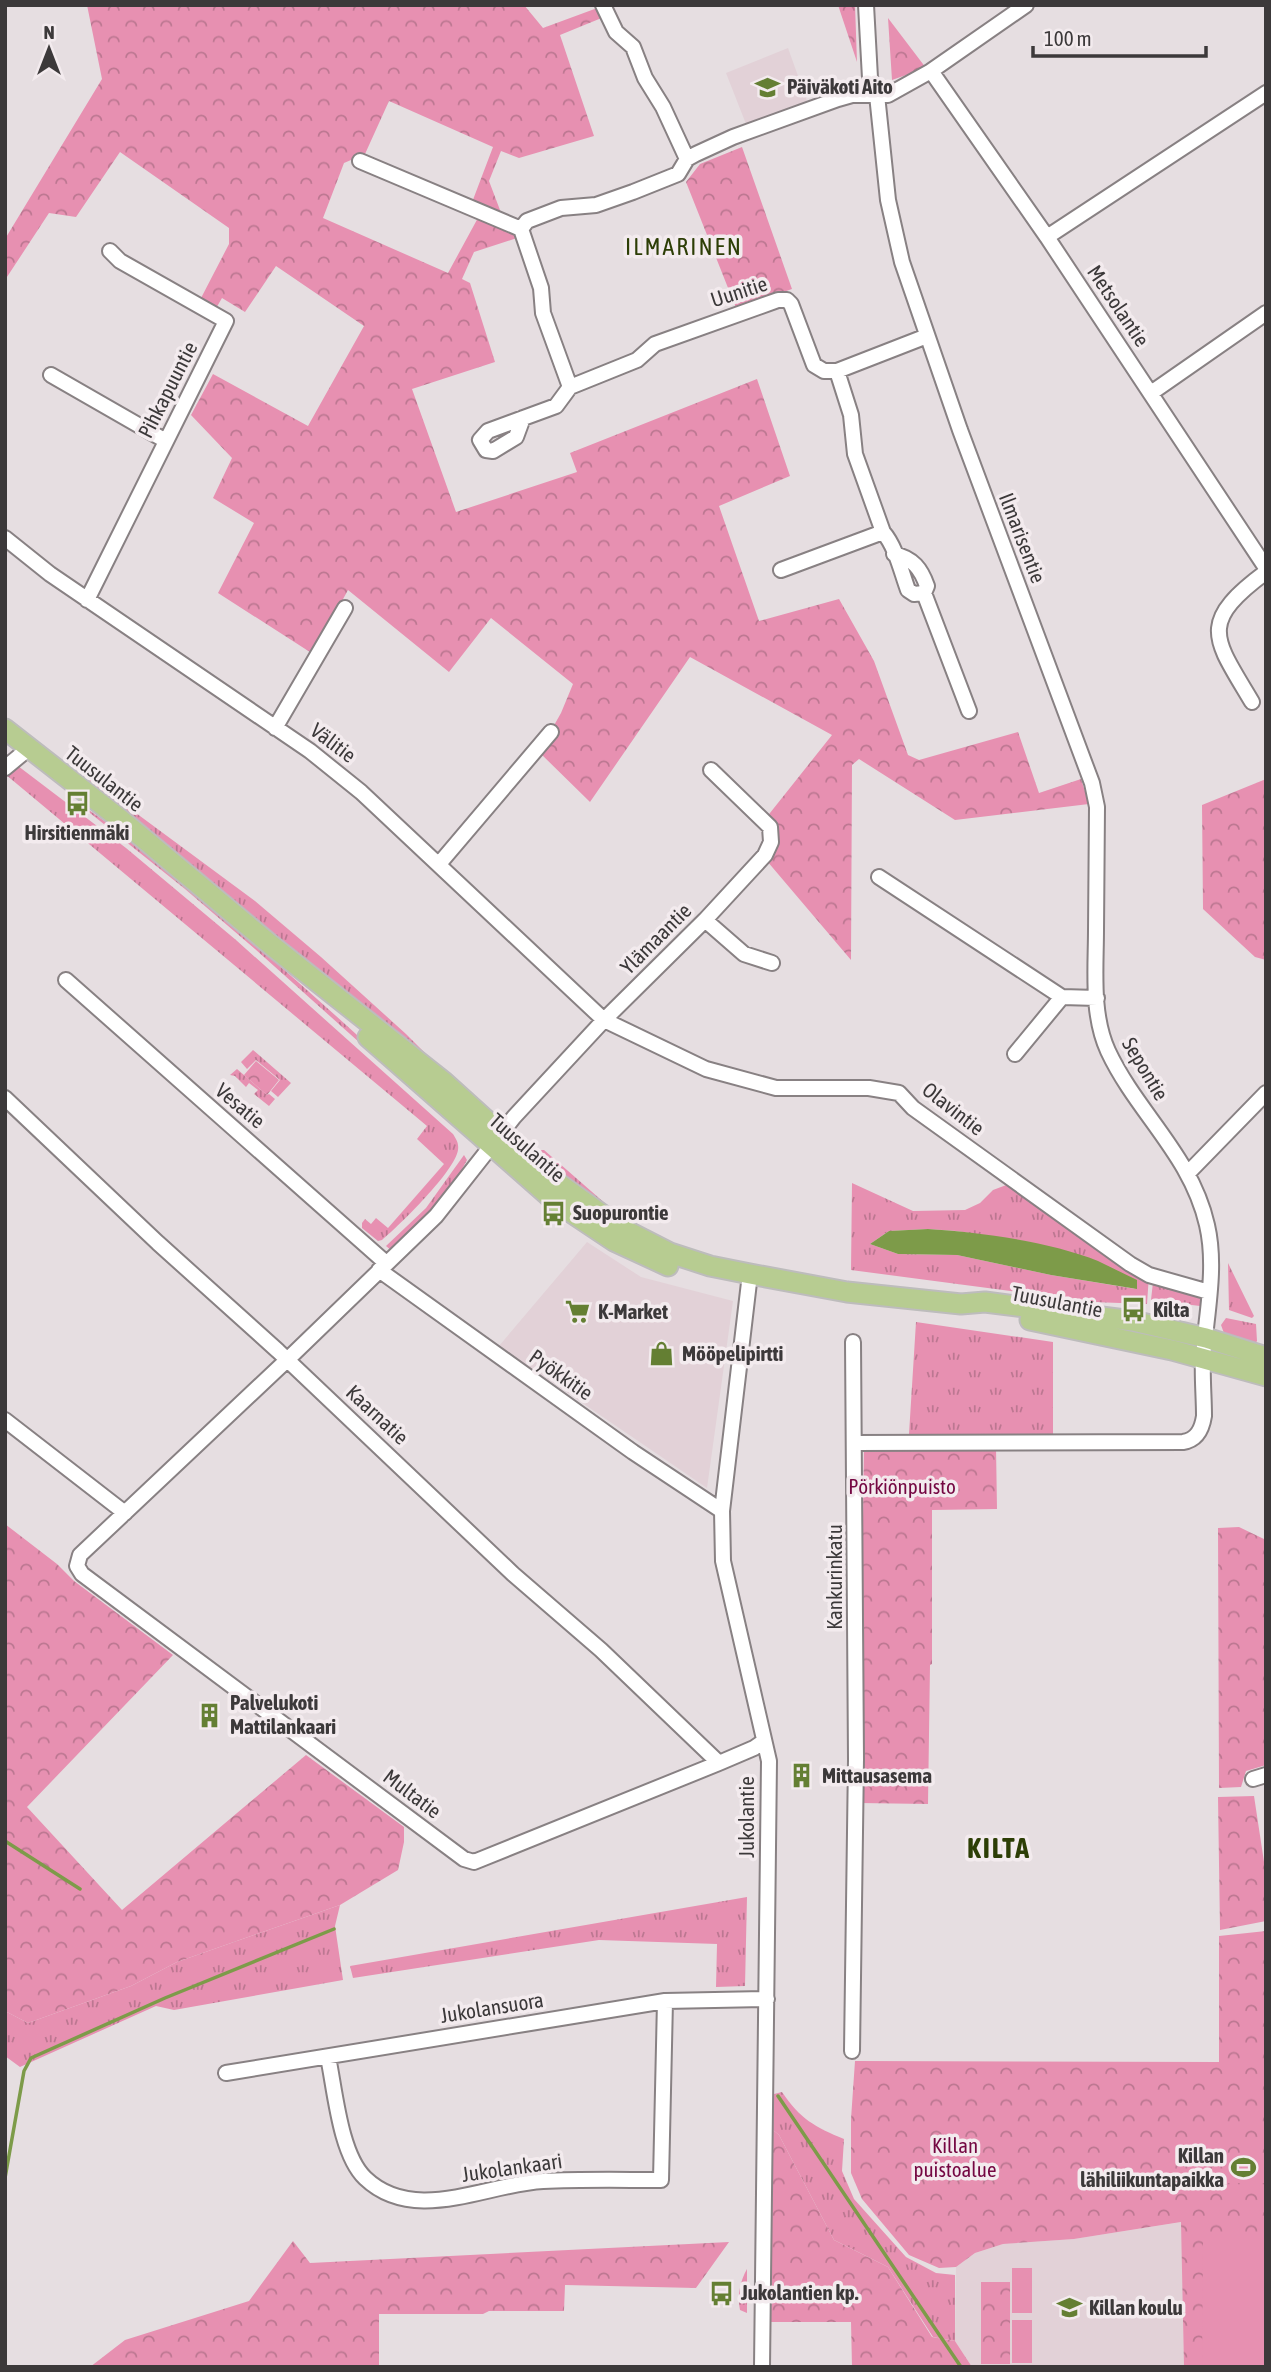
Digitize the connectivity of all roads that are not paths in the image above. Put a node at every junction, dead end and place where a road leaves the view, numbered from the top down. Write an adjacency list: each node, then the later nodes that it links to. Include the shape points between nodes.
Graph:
1 (603, 5): 8 (street, via 616,32 633,47)
2 (866, 5): 7 (street, Ilmarisentie, via 870,78)
3 (876, 5): 7 (street, Ilmarisentie)
4 (1026, 5): 5 (street)
5 (931, 71): 7 (street, via 888,95); 11 (street, Metsolantie)
6 (1266, 93): 11 (street)
7 (877, 95): 8 (street, via 838,99); 14 (street, Ilmarisentie, via 888,200 902,262)
8 (687, 159): 10 (street, via 678,174 596,205 561,208 527,221)
9 (360, 161): 10 (street)
10 (521, 229): 17 (street, via 541,288 543,313)
11 (1047, 237): 18 (street, Metsolantie)
12 (110, 251): 20 (street, Pihkapuuntie, via 120,261 229,315)
13 (1266, 313): 18 (street)
14 (927, 336): 15 (street); 41 (street, Ilmarisentie, via 1092,783 1097,807)
15 (837, 371): 17 (street, Uunitie, via 814,365 791,304 778,300 654,344 637,360); 21 (street, via 851,415 855,454)
16 (51, 375): 20 (street)
17 (570, 387): 19 (street, via 556,406)
18 (1151, 393): 24 (street, Metsolantie)
19 (523, 418)
20 (166, 441): 25 (street, Pihkapuuntie)
21 (883, 532): 23 (street); 28 (street, via 908,590 924,593)
22 (5, 538): 25 (street, Välitie)
23 (780, 570)
24 (1266, 570): 27 (street, via 1225,608 1218,628 1221,649)
25 (86, 600): 29 (street, Välitie)
26 (345, 608): 29 (street)
27 (1252, 702)
28 (969, 711)
29 (275, 728): 35 (street, Välitie, via 361,792)
30 (5, 729): 32 (main road, Tuusulantie)
31 (551, 732): 35 (street)
32 (28, 749): 33 (street); 46 (main road, Tuusulantie, via 120,819 271,945 330,1004)
33 (5, 768)
34 (711, 770): 37 (street, Ylämaantie, via 769,827 771,842 765,855)
35 (439, 864): 42 (street, Välitie)
36 (879, 877): 40 (street)
37 (705, 920): 38 (street, via 744,954); 42 (street, Ylämaantie)
38 (772, 963)
39 (66, 980): 48 (street, Vesatie)
40 (1062, 997): 41 (street); 43 (street)
41 (1097, 998): 47 (street, Sepontie, via 1107,1049 1126,1084)
42 (604, 1020): 46 (street, Ylämaantie); 50 (street, Olavintie, via 706,1069 776,1088 870,1088 899,1093 913,1108 1130,1264 1149,1275)
43 (1015, 1054)
44 (1266, 1093): 47 (street)
45 (5, 1098): 54 (street, Kaarnatie)
46 (497, 1140): 48 (street, via 436,1216); 49 (main road, Tuusulantie, via 547,1196 614,1241 664,1265)
47 (1189, 1172): 50 (street, Sepontie, via 1208,1228)
48 (383, 1267): 54 (street); 58 (street, Pyökkitie, via 623,1445)
49 (749, 1281): 52 (main road, Tuusulantie, via 780,1291 847,1292 961,1304 984,1312); 58 (street, Jukolantie)
50 (1209, 1292): 52 (street, Sepontie)
51 (853, 1342): 57 (street, Kankurinkatu)
52 (1205, 1348): 53 (main road, Tuusulantie); 55 (main road, Tuusulantie); 57 (street, via 1204,1416 1198,1433 1189,1441)
53 (1266, 1357)
54 (287, 1360): 59 (street); 61 (street, Kaarnatie)
55 (1266, 1376)
56 (5, 1420): 59 (street)
57 (854, 1443): 64 (street, Kankurinkatu)
58 (722, 1511): 60 (street, Jukolantie, via 723,1561)
59 (125, 1513): 61 (street, Multatie, via 80,1555 77,1566 82,1574 464,1859 474,1862)
60 (764, 1741): 61 (street, Multatie); 62 (street, Jukolantie, via 769,1761)
61 (719, 1763)
62 (766, 1999): 63 (street, Jukolansuora); 67 (street, Jukolantie)
63 (665, 2000): 65 (street, Jukolansuora); 65 (street, Jukolankaari, via 661,2180 541,2181 433,2201 393,2197 363,2176 354,2161)
64 (852, 2052)
65 (328, 2057): 66 (street, Jukolansuora)
66 (226, 2073)
67 (762, 2367)

